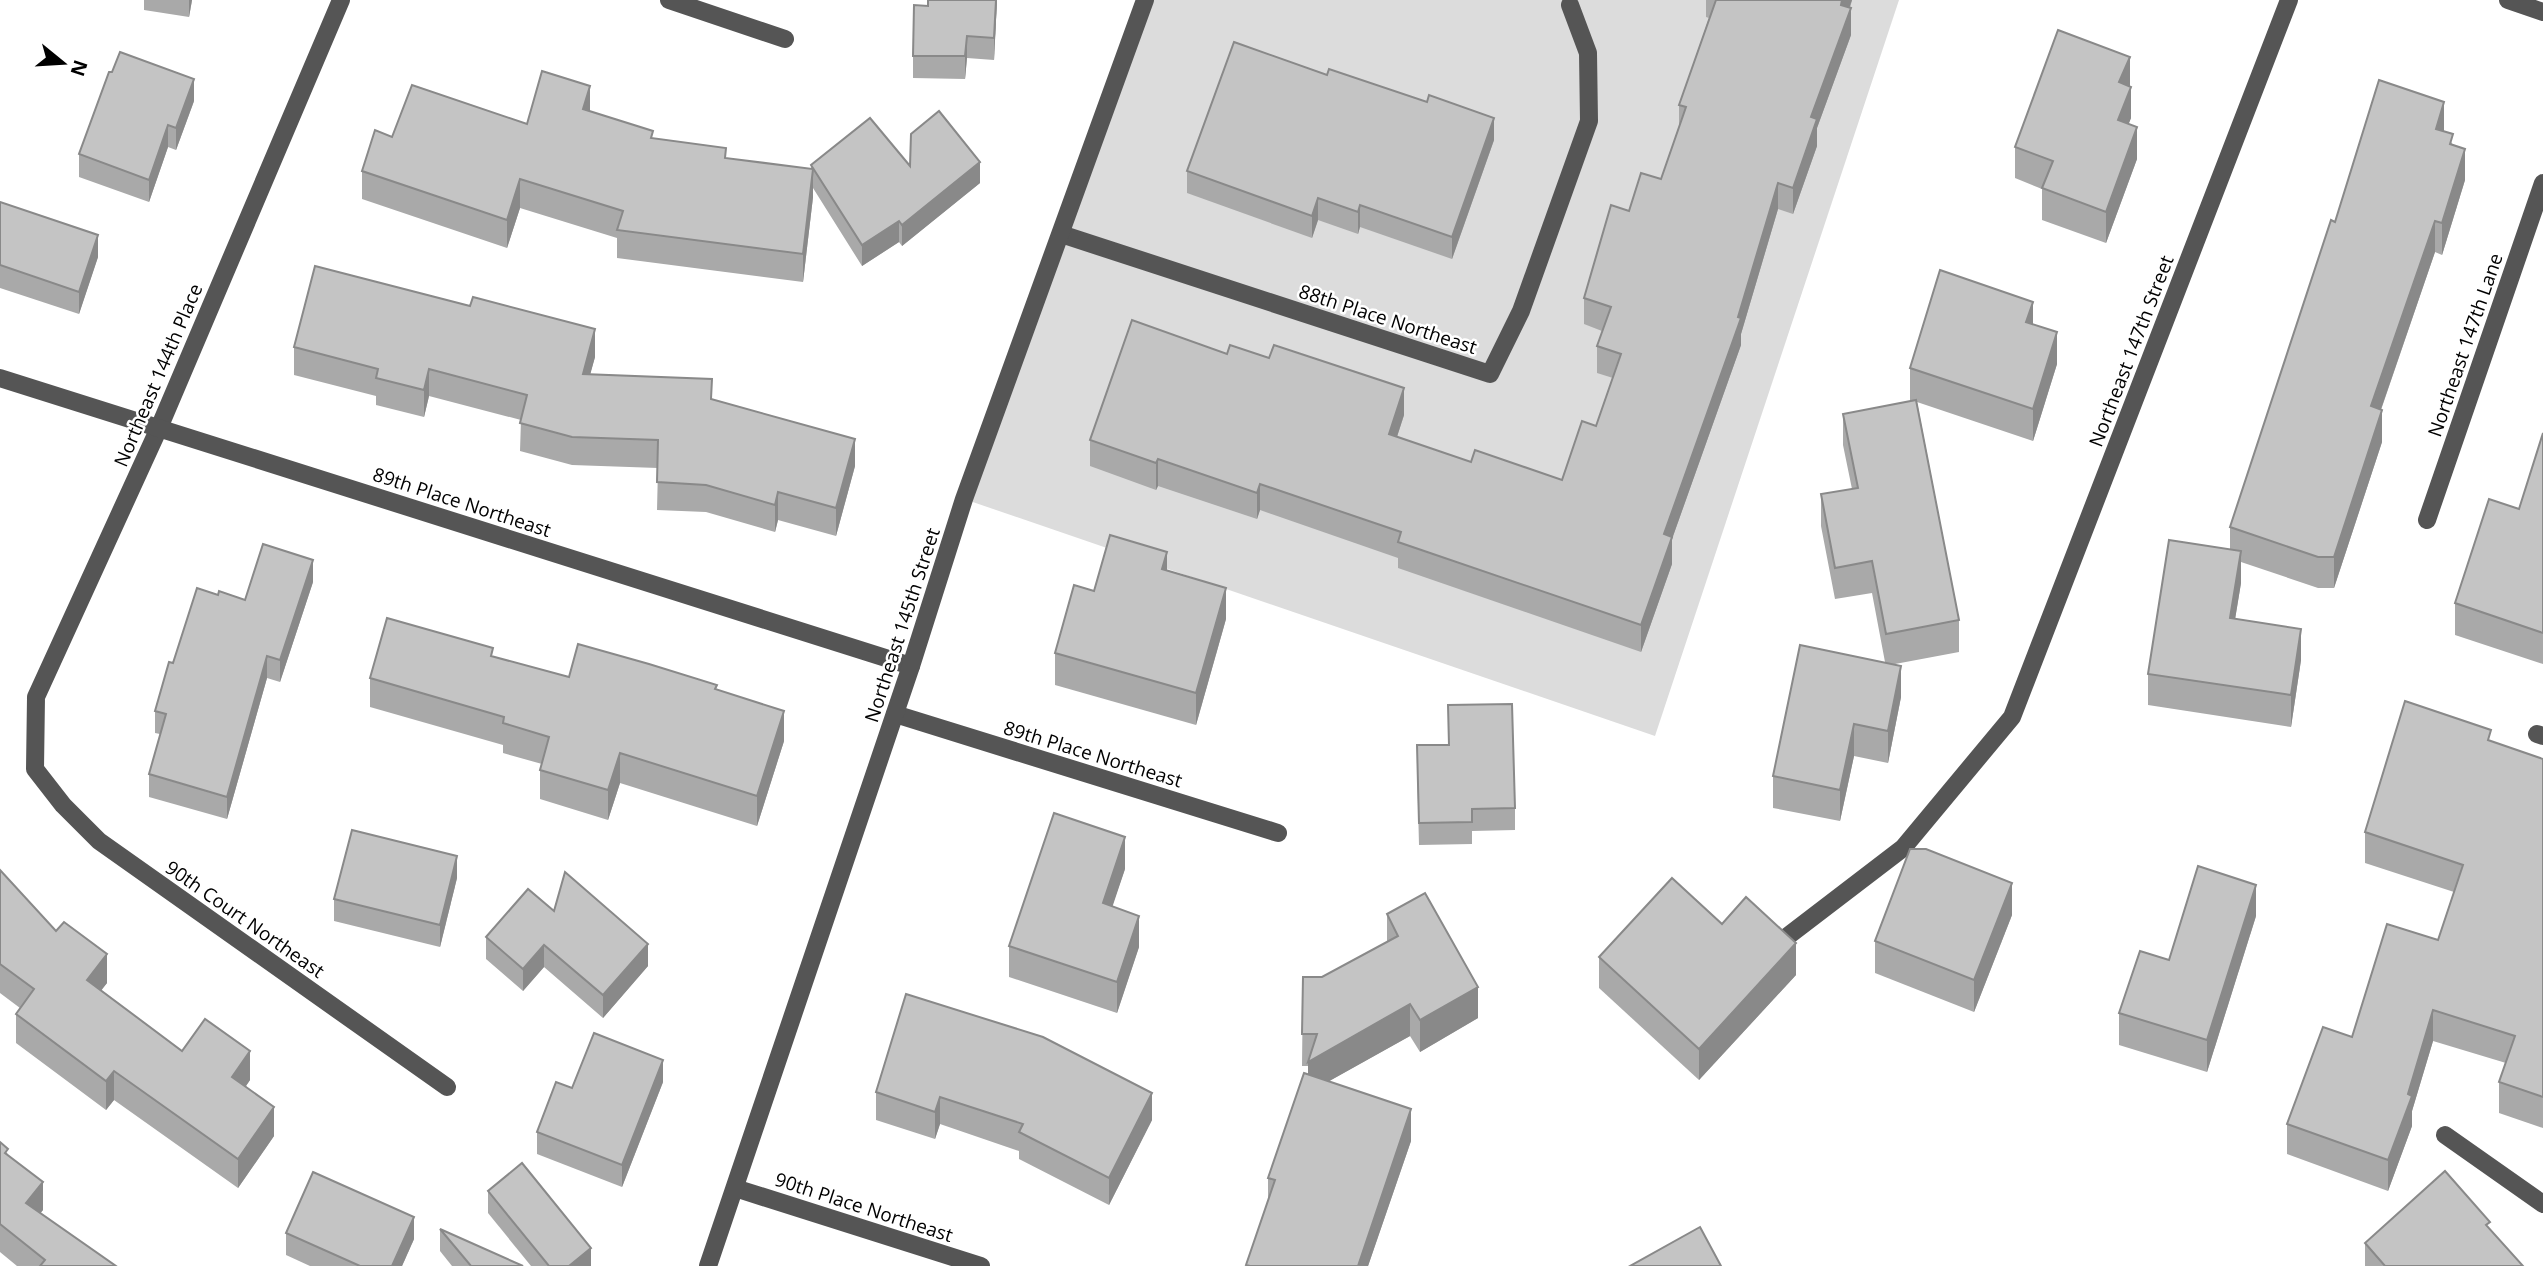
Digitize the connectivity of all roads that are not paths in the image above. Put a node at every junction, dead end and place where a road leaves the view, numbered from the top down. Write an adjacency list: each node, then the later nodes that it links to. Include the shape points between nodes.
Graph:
1 (341, 0): 12 (street, Northeast 144th Place)
2 (669, 0): 8 (street)
3 (1146, 0): 10 (street, Northeast 145th Street)
4 (2289, 0): 18 (street, Northeast 147th Street, via 2012,717 1903,848)
5 (2508, 0): 7 (street)
6 (1570, 5): 10 (street, 88th Place Northeast, via 1588,52 1589,121 1521,311 1490,374)
7 (2543, 12)
8 (785, 39)
9 (2543, 183): 13 (street, Northeast 147th Lane)
10 (1060, 234): 14 (street, Northeast 145th Street, via 964,499)
11 (0, 378): 12 (street, 89th Place Northeast)
12 (159, 428): 14 (street, 89th Place Northeast); 16 (street, Northeast 144th Place, via 36,697)
13 (2427, 520)
14 (911, 666): 15 (street, Northeast 145th Street)
15 (895, 714): 17 (street, 89th Place Northeast); 21 (street, Northeast 145th Street)
16 (34, 769): 19 (street, 90th Court Northeast, via 99,841)
17 (1278, 834)
18 (1780, 942)
19 (447, 1087)
20 (2445, 1135): 22 (street)
21 (735, 1188): 23 (street, Northeast 145th Street); 24 (street, 90th Place Northeast)
22 (2543, 1204)
23 (708, 1266)
24 (981, 1266)

